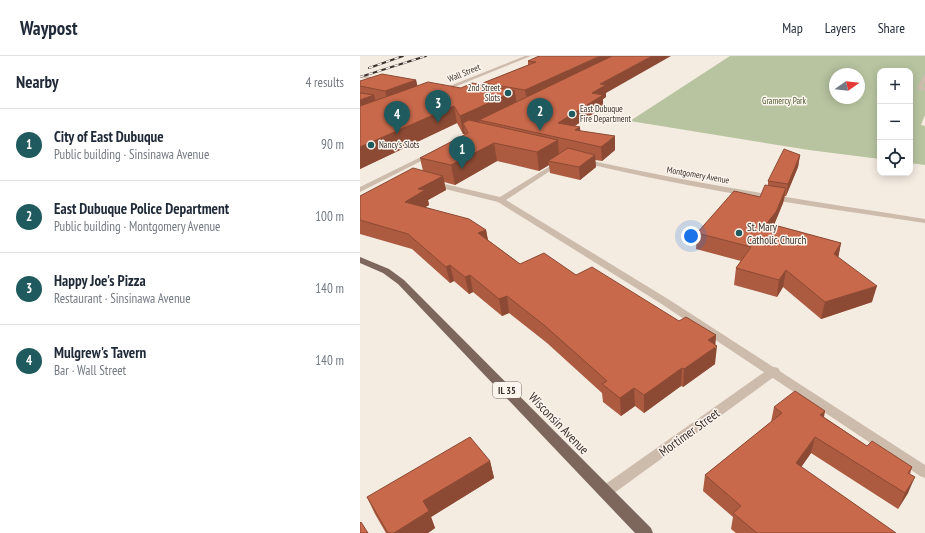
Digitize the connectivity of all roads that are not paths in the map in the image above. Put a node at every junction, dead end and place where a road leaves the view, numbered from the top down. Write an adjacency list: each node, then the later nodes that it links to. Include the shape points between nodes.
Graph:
1 (529, 56): 6 (street, Wall Street)
2 (360, 76): 4 (street)
3 (925, 76): 5 (street, via 919,88)
4 (388, 81)
5 (925, 89)
6 (441, 91): 7 (street); 8 (street)
7 (433, 92)
8 (456, 94)
9 (435, 152): 10 (street)
10 (393, 173): 11 (street); 13 (street)
11 (408, 177)
12 (422, 181): 14 (street)
13 (360, 190)
14 (501, 200): 15 (street, Montgomery Avenue, via 568,157 645,176); 17 (street)
15 (925, 221)
16 (360, 260): 19 (main road, Wisconsin Avenue / IL 35, via 386,271 401,282)
17 (774, 371): 18 (street); 19 (street, Mortimer Street)
18 (925, 472)
19 (605, 492): 20 (main road, Wisconsin Avenue / IL 35)
20 (645, 533)

